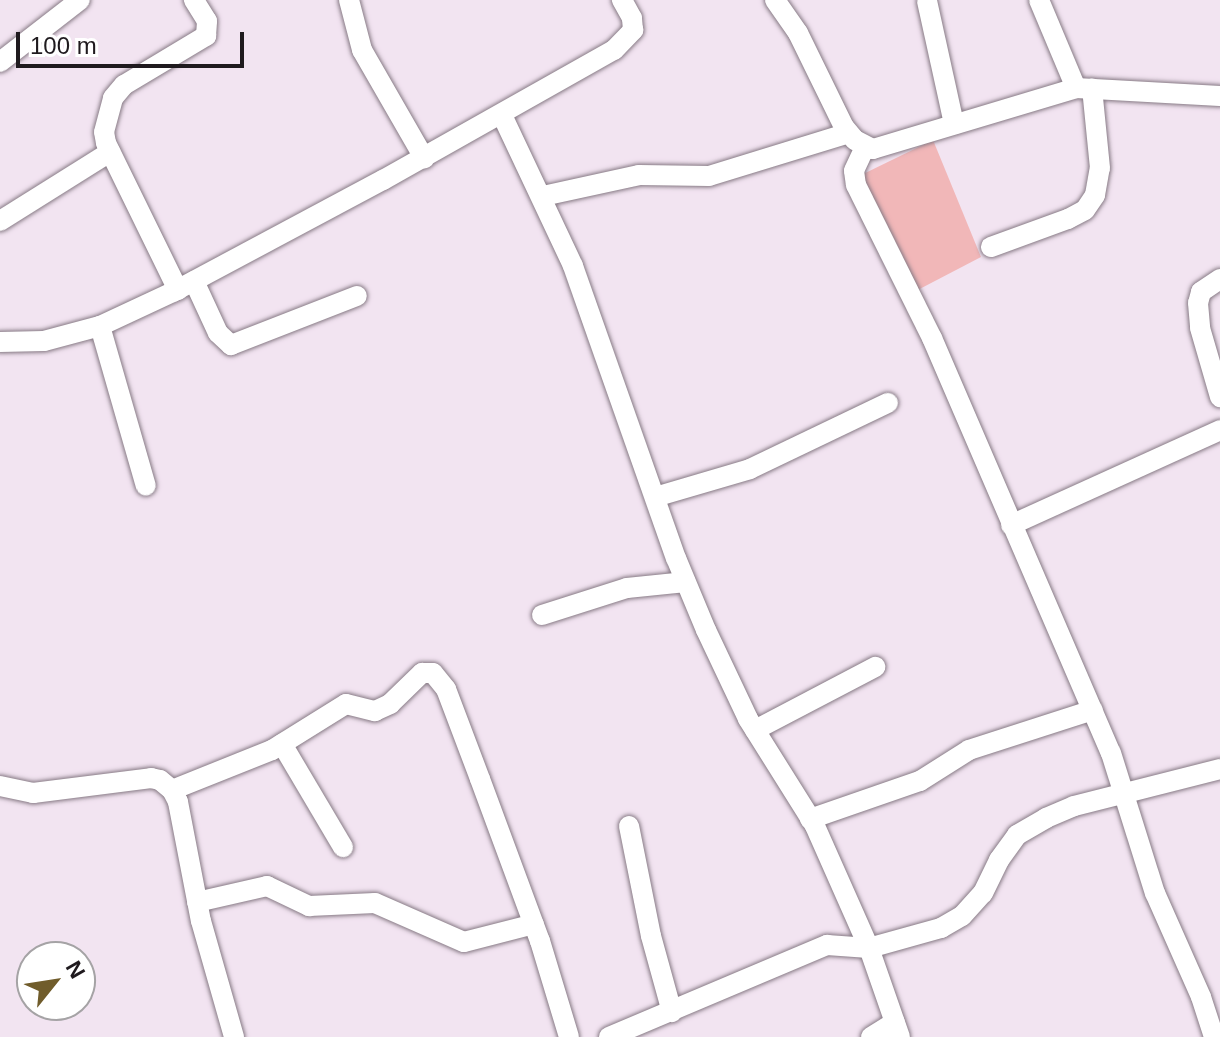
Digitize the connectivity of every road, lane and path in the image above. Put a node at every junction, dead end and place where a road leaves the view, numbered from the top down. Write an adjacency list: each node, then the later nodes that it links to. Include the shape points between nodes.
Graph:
1 (80, 0): 8 (street)
2 (194, 0): 14 (street, via 207,21 206,36 117,92 104,132)
3 (349, 0): 15 (street, via 362,50)
4 (622, 0): 11 (street, via 632,18 627,39)
5 (775, 0): 13 (street)
6 (1039, 0): 9 (street)
7 (927, 1): 12 (street)
8 (0, 62)
9 (1084, 88): 10 (street); 12 (street); 18 (street, via 1100,168 1095,195 1085,210 1068,219)
10 (1220, 96)
11 (502, 115): 15 (street); 16 (street)
12 (954, 124): 13 (street, via 889,145)
13 (857, 140): 16 (street, via 709,176 639,175); 29 (street, via 856,185 932,338)
14 (110, 152): 17 (street); 20 (street)
15 (424, 158): 20 (street)
16 (543, 196): 28 (street, via 606,351)
17 (0, 221)
18 (991, 247)
19 (1220, 279): 24 (street, via 1201,292 1198,303)
20 (186, 286): 21 (street, via 231,345); 22 (street)
21 (357, 296)
22 (100, 326): 23 (street, via 44,341); 27 (street)
23 (0, 342)
24 (1220, 397)
25 (888, 403): 28 (street, via 750,469)
26 (1220, 430): 29 (street)
27 (146, 486)
28 (655, 497): 30 (street)
29 (1011, 525): 33 (street)
30 (686, 582): 31 (street, via 627,588); 34 (street)
31 (542, 615)
32 (875, 667): 34 (street)
33 (1093, 710): 39 (street); 40 (street, via 969,750 920,781)
34 (755, 730): 40 (street)
35 (282, 744): 38 (street); 42 (street); 44 (street, via 346,704 368,712 390,704 422,673 433,673 446,689)
36 (1220, 769): 39 (street)
37 (0, 786): 38 (street, via 33,793 151,778)
38 (172, 790): 43 (street)
39 (1125, 795): 45 (street, via 1074,806 1017,835 983,893 962,916 941,928); 52 (street, via 1155,893)
40 (810, 819): 45 (street)
41 (629, 826): 46 (street)
42 (343, 847)
43 (197, 902): 44 (street, via 267,886 309,906 375,903 464,942); 48 (street)
44 (534, 924): 49 (street)
45 (869, 948): 46 (street, via 827,945); 47 (street)
46 (672, 1012): 50 (street)
47 (898, 1030): 51 (street)
48 (234, 1037)
49 (569, 1037)
50 (609, 1037)
51 (871, 1037)
52 (1214, 1037)

